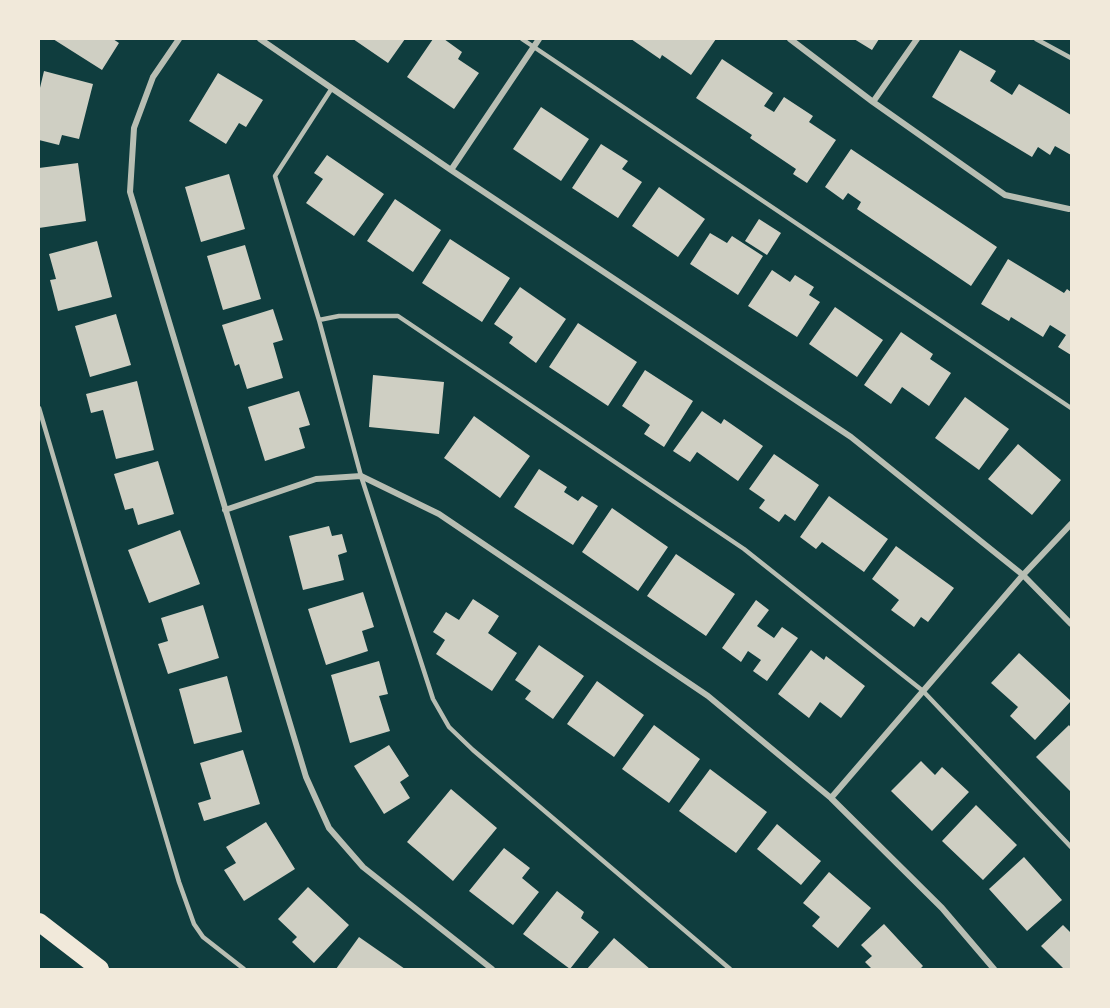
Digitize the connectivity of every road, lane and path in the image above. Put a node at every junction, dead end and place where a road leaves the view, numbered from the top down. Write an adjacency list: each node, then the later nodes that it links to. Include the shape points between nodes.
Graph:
1 (179, 39): 18 (street, via 153,77 134,128 130,192)
2 (260, 39): 10 (street)
3 (522, 39): 8 (lane)
4 (539, 39): 8 (street)
5 (790, 39): 11 (street)
6 (917, 39): 11 (street)
7 (1036, 39): 9 (lane)
8 (534, 47): 12 (street); 16 (lane)
9 (1071, 58)
10 (332, 88): 12 (street); 14 (lane, via 275,176)
11 (873, 102): 13 (street, via 1005,195)
12 (451, 170): 20 (street, via 851,437)
13 (1069, 209)
14 (319, 320): 17 (lane); 22 (lane, via 398,316 744,549)
15 (39, 408): 27 (lane, via 194,924 203,937)
16 (1071, 408)
17 (361, 476): 18 (street, via 316,479); 23 (street, via 439,514 708,696); 29 (lane, via 433,699 449,727)
18 (225, 510): 28 (street, via 306,777 329,828 363,867)
19 (1071, 524): 20 (street)
20 (1023, 575): 21 (street); 22 (street)
21 (1071, 624)
22 (923, 691): 23 (street); 24 (lane)
23 (831, 798): 30 (street, via 942,908)
24 (1071, 847)
25 (39, 922): 26 (highway)
26 (100, 969)
27 (244, 969)
28 (492, 969)
29 (730, 969)
30 (994, 969)

